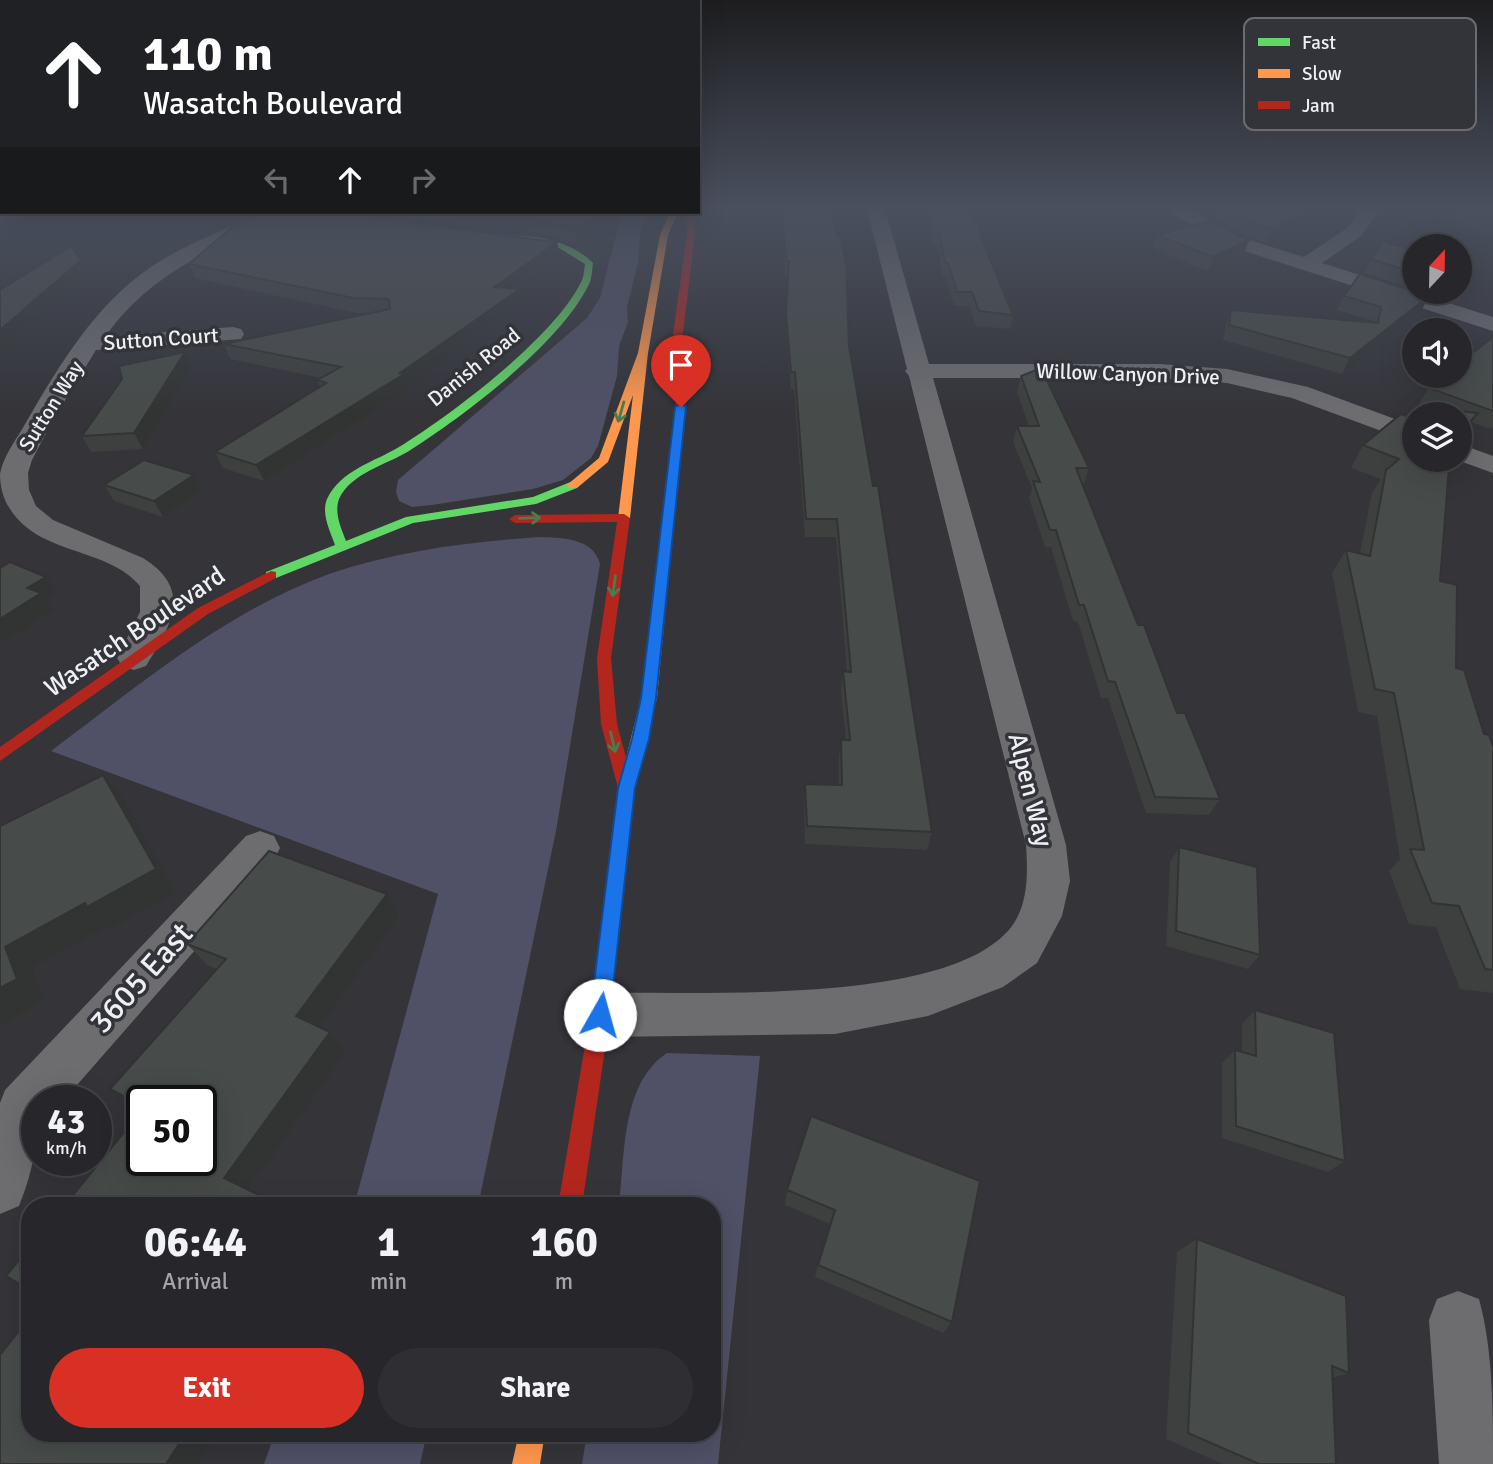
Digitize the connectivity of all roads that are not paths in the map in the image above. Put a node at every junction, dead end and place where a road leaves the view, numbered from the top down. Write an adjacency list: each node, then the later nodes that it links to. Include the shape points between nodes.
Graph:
1 (151, 277): 9 (street, Sutton Way, via 118,305)
2 (588, 277): 19 (main road, Danish Road, via 553,327 518,361 417,439 343,486 331,508)
3 (656, 277): 11 (main road, Wasatch Boulevard)
4 (685, 277): 10 (main road)
5 (893, 277): 12 (street, Alpen Way)
6 (1345, 277): 7 (street)
7 (1493, 324)
8 (233, 334): 9 (street, Sutton Court)
9 (90, 344): 20 (street, Sutton Way, via 20,456 14,471 16,494 29,515 47,529 136,567 151,578 158,592 149,632)
10 (676, 349): 13 (main road); 22 (main road, via 681,407 649,698)
11 (643, 353): 18 (main road, Wasatch Boulevard); 19 (main road, Wasatch Boulevard, one-way to 19, via 610,451 585,478 554,495 410,520)
12 (917, 371): 14 (street, Willow Canyon Drive, via 1160,371 1227,376 1299,392); 24 (street, Alpen Way, via 1046,845 1049,881 1041,916 1021,949 987,972 928,995 835,1012)
13 (664, 393)
14 (1402, 431)
15 (1472, 457): 16 (street)
16 (1493, 465)
17 (644, 498): 18 (main road)
18 (624, 518): 19 (main road, Wasatch Boulevard, one-way to 18, via 481,521); 22 (main road, one-way to 22, via 604,658 609,724)
19 (342, 546): 20 (main road, Wasatch Boulevard, via 236,592)
20 (134, 658): 21 (main road, Wasatch Boulevard)
21 (0, 755)
22 (626, 788): 24 (main road)
23 (260, 848): 25 (street, 3605 East)
24 (600, 1015): 27 (main road)
25 (11, 1114): 26 (street, 3605 East)
26 (0, 1187)
27 (571, 1197)
28 (1458, 1320): 31 (street)
29 (530, 1442): 30 (main road)
30 (526, 1464)
31 (1471, 1464)

